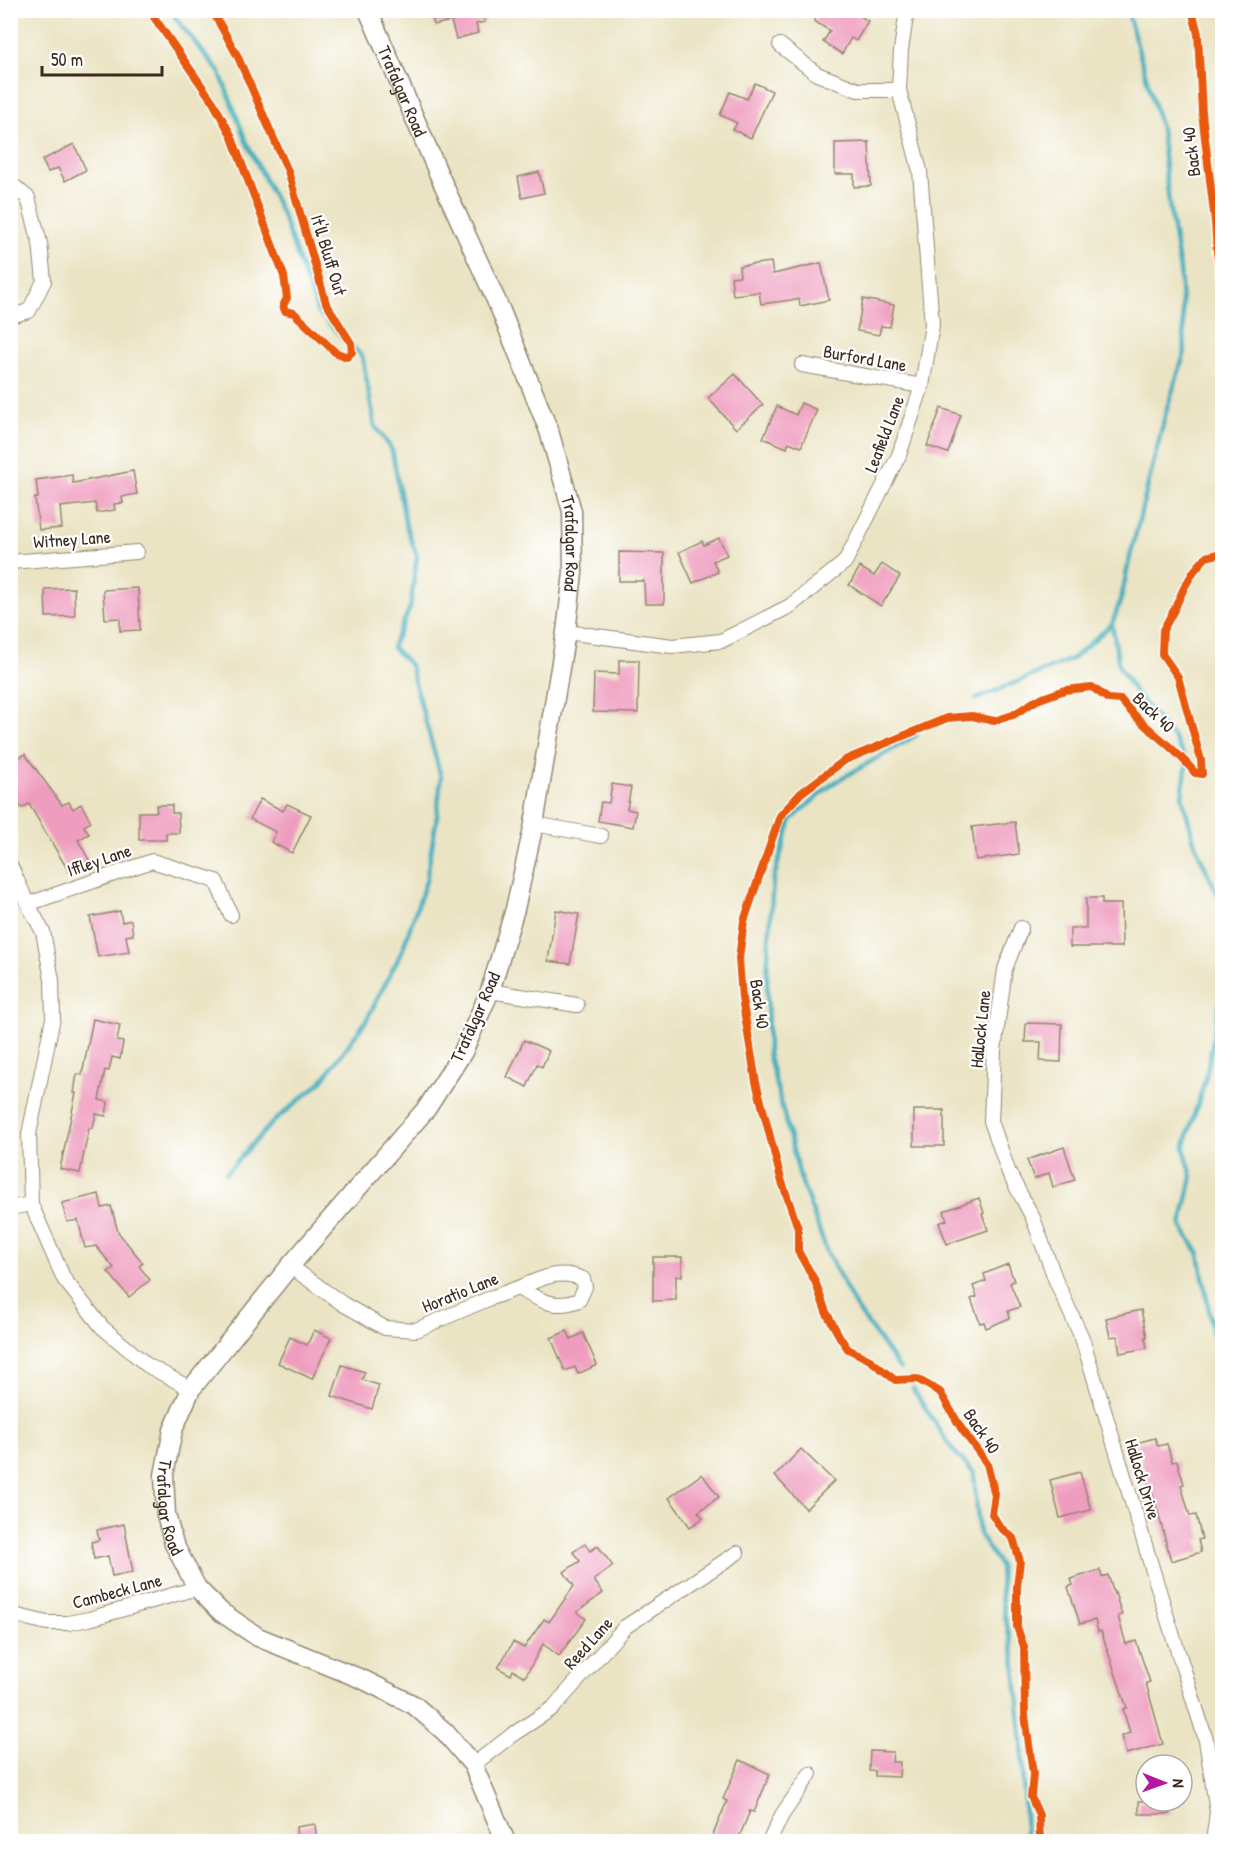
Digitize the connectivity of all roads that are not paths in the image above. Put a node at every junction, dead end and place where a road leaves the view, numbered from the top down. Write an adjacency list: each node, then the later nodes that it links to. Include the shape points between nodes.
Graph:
1 (368, 10): 11 (street, Trafalgar Road, via 501,311 549,431 572,511 573,573)
2 (906, 10): 4 (street, Leafield Lane)
3 (780, 45): 4 (street, via 818,74 858,90)
4 (898, 90): 8 (street, Leafield Lane, via 920,171 928,260 932,325)
5 (10, 183): 6 (street, via 28,198 40,243 44,281 30,310)
6 (10, 316)
7 (802, 365): 8 (street, Burford Lane)
8 (922, 386): 11 (street, Leafield Lane, via 898,455 844,562 790,606 721,640 672,646)
9 (137, 552): 10 (street, Witney Lane)
10 (10, 562)
11 (566, 632): 12 (street, Trafalgar Road)
12 (534, 824): 13 (street); 18 (street, Trafalgar Road, via 515,909)
13 (601, 836)
14 (10, 865): 15 (street)
15 (28, 904): 16 (street, Iffley Lane, via 152,861 216,881); 21 (street, via 43,932 52,980 53,1018 30,1134)
16 (231, 915)
17 (1022, 928): 20 (street, Hallock Lane, via 1005,969 994,1050 992,1121)
18 (490, 991): 19 (street); 23 (street, Trafalgar Road, via 463,1052 427,1108)
19 (577, 1005)
20 (997, 1137): 33 (street, Hallock Drive, via 1082,1338 1206,1740 1217,1812)
21 (31, 1204): 22 (street); 25 (street, via 64,1279 102,1327 147,1365)
22 (10, 1208)
23 (290, 1266): 24 (street, Horatio Lane, via 385,1328 416,1329); 25 (street, Trafalgar Road)
24 (518, 1288)
25 (191, 1389): 27 (street, Trafalgar Road, via 173,1430 165,1475 166,1515 174,1544)
26 (736, 1553): 29 (street, Reed Lane, via 625,1627 553,1708)
27 (197, 1588): 28 (street, Cambeck Lane, via 68,1623 47,1623); 29 (street, Trafalgar Road, via 221,1612 258,1637 414,1705 445,1732)
28 (10, 1614)
29 (473, 1765): 31 (street, Trafalgar Road)
30 (810, 1774): 32 (street)
31 (506, 1842)
32 (769, 1842)
33 (1213, 1842)

